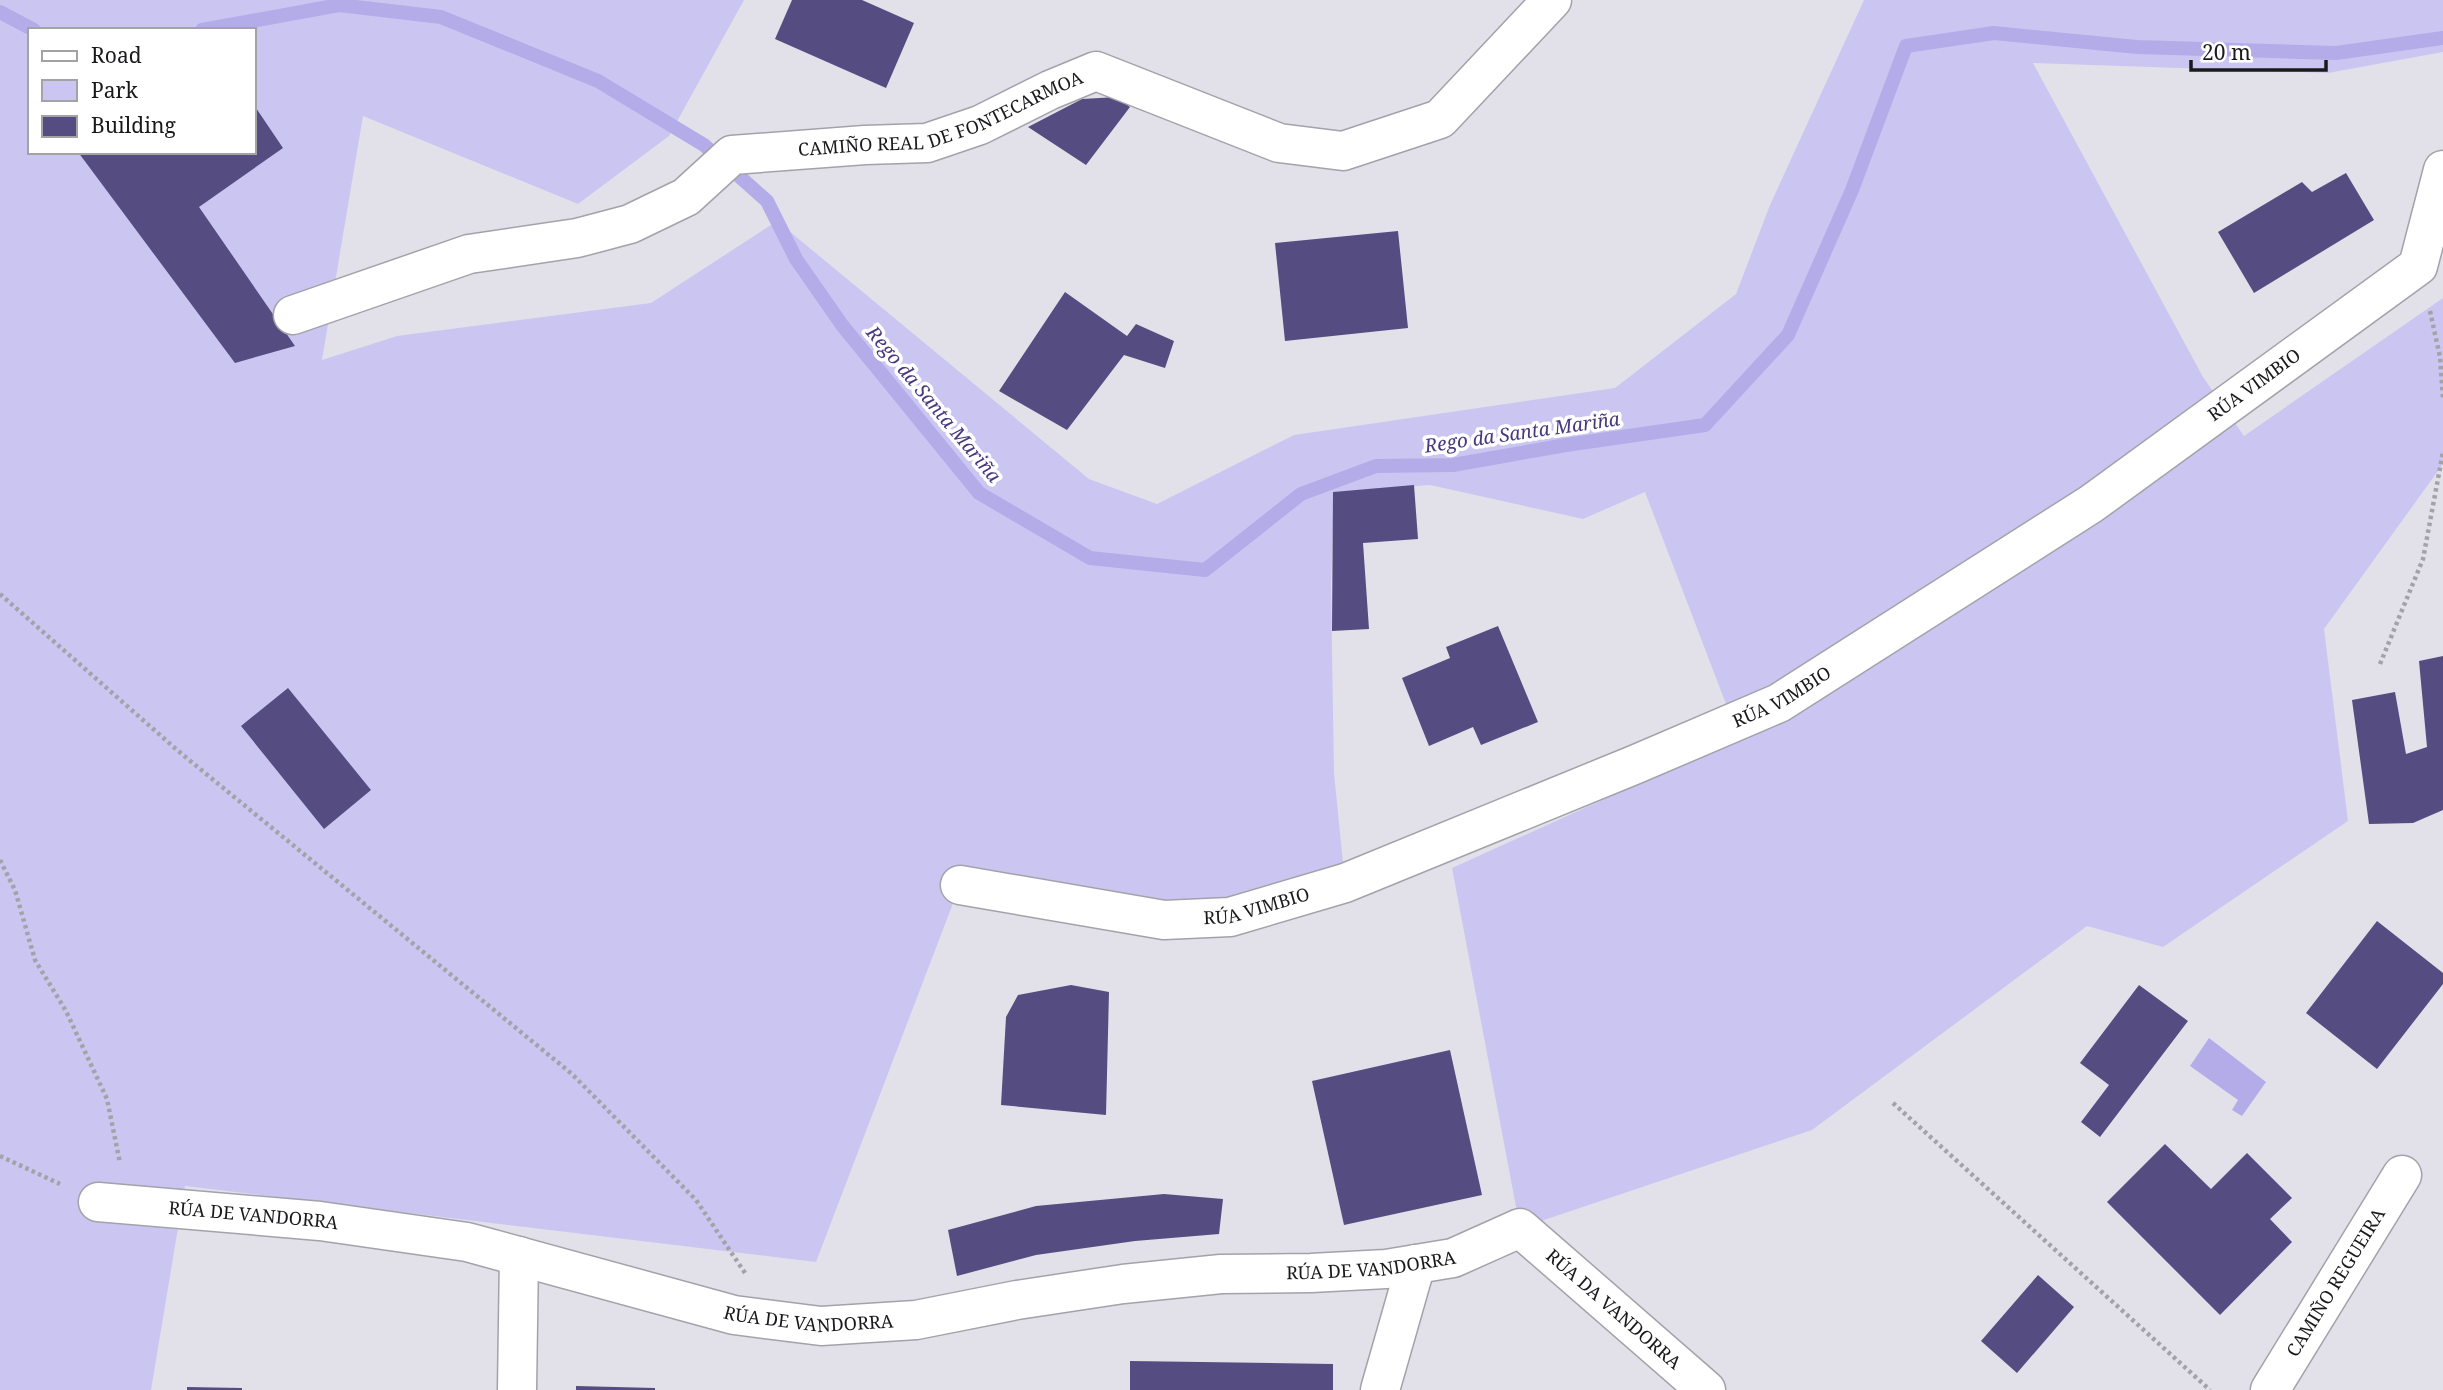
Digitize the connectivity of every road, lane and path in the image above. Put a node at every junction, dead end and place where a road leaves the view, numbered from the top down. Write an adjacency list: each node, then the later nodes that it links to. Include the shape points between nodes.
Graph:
1 (1552, 0): 4 (street, CAMIÑO REAL DE FONTECARMOA, via 1440,119 1343,151 1279,143 1096,71 980,125 927,143 732,155 685,197 630,224 577,239 469,254)
2 (2443, 170): 3 (street)
3 (2418, 266): 5 (path, via 2440,357); 10 (street, RÚA VIMBIO, via 2091,504 1779,703 1646,760 1345,883 1230,917 1164,920)
4 (293, 315)
5 (2443, 398)
6 (2443, 452): 8 (path, via 2423,559)
7 (0, 594): 18 (path, via 177,750 572,1074 696,1200)
8 (2380, 664)
9 (0, 860): 14 (path, via 15,890 35,960 66,1011 107,1099)
10 (960, 885)
11 (1893, 1104): 22 (path)
12 (0, 1156): 14 (path)
13 (2402, 1175): 23 (street, CAMIÑO REGUEIRA)
14 (114, 1204): 16 (street, RÚA DE VANDORRA, via 320,1221 467,1242)
15 (1520, 1228): 17 (street, RÚA DE VANDORRA, via 1453,1258); 21 (street, RÚA DA VANDORRA)
16 (519, 1256): 18 (street, RÚA DE VANDORRA, via 734,1315); 19 (street)
17 (1416, 1264): 18 (street, RÚA DE VANDORRA, via 1123,1284 916,1320 821,1326); 20 (street)
18 (776, 1320)
19 (517, 1390)
20 (1380, 1390)
21 (1706, 1390)
22 (2210, 1390)
23 (2270, 1390)

